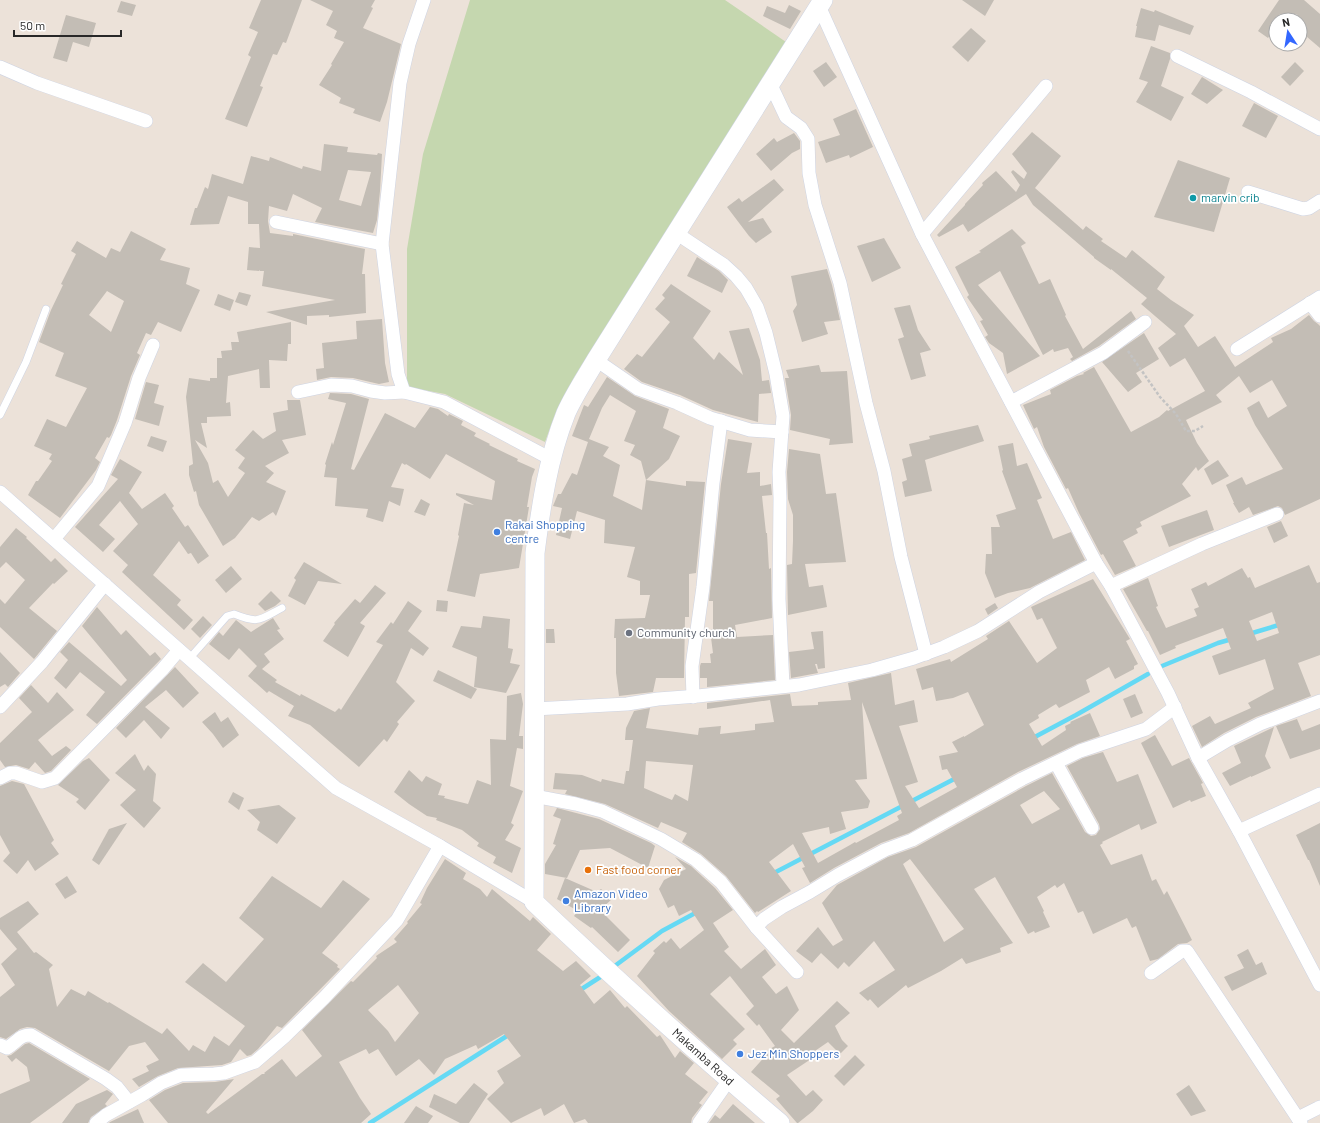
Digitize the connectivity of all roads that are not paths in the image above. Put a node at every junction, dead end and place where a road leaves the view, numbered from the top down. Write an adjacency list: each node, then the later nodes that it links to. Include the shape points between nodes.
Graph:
1 (424, 0): 14 (street, via 409,44 400,83)
2 (821, 3): 5 (street); 13 (street)
3 (1177, 56): 8 (street, via 1252,92)
4 (0, 67): 7 (street)
5 (770, 83): 12 (street); 37 (street, via 786,117 801,128 808,139 815,205 840,283 866,403 884,471 901,557)
6 (1046, 86): 13 (street)
7 (146, 121)
8 (1320, 129)
9 (1248, 192): 10 (street, via 1303,209)
10 (1320, 201)
11 (276, 222): 14 (street)
12 (676, 233): 21 (street); 27 (street, via 724,265 746,288 757,307 780,393)
13 (922, 234): 24 (street)
14 (382, 244): 23 (street, via 398,374)
15 (1315, 300): 17 (street); 20 (street)
16 (46, 308): 25 (lane, via 26,362)
17 (1320, 316)
18 (1145, 322): 24 (street, via 1103,353)
19 (153, 344): 31 (street, via 125,423 98,486)
20 (1237, 349)
21 (596, 360): 26 (street, via 638,389); 28 (street, via 567,412)
22 (298, 392): 23 (street, via 331,385 352,386 385,393)
23 (404, 392): 28 (street, via 444,402)
24 (1011, 402): 32 (street)
25 (0, 415)
26 (722, 421): 27 (street, via 750,430); 40 (street, via 692,666)
27 (782, 432): 39 (street, via 779,472 779,598)
28 (551, 459): 44 (street, via 535,553)
29 (0, 492): 31 (street)
30 (1277, 514): 34 (street, via 1202,544)
31 (54, 539): 33 (street)
32 (1096, 563): 34 (street); 37 (street, via 1038,592 978,631)
33 (105, 584): 36 (street); 42 (street, via 42,662)
34 (1111, 586): 43 (street)
35 (282, 608): 38 (lane, via 259,620 251,621 234,614 227,616)
36 (179, 650): 38 (street); 47 (street, via 55,778 42,782 16,773)
37 (926, 654): 39 (street, via 872,670)
38 (189, 659): 52 (street, via 336,788)
39 (783, 686): 40 (street)
40 (693, 697): 44 (street, via 601,706)
41 (1320, 701): 45 (street, via 1260,724)
42 (0, 707)
43 (1175, 707): 45 (street); 46 (street, via 1146,729 1080,751)
44 (534, 709): 49 (street)
45 (1198, 758): 51 (street)
46 (1056, 763): 50 (street); 54 (street, via 912,840 885,850 838,875 782,907)
47 (0, 778)
48 (1320, 794): 51 (street)
49 (534, 796): 53 (street); 54 (street, via 602,811 661,839 696,860 721,882)
50 (1092, 828)
51 (1239, 831): 57 (street)
52 (440, 846): 53 (street); 60 (street, via 397,920 324,998 255,1062 224,1073 181,1075 161,1083)
53 (534, 902): 59 (street, Makamba Road, via 590,956)
54 (756, 928): 55 (street)
55 (797, 972)
56 (1151, 973): 62 (street, via 1182,951 1187,951)
57 (1320, 985)
58 (0, 1045): 60 (street, via 7,1048 21,1036 31,1035 106,1078)
59 (729, 1080): 64 (street); 65 (street, Makamba Road)
60 (129, 1102): 63 (street)
61 (1320, 1107): 62 (street)
62 (1300, 1120)
63 (96, 1123)
64 (699, 1123)
65 (780, 1123)

